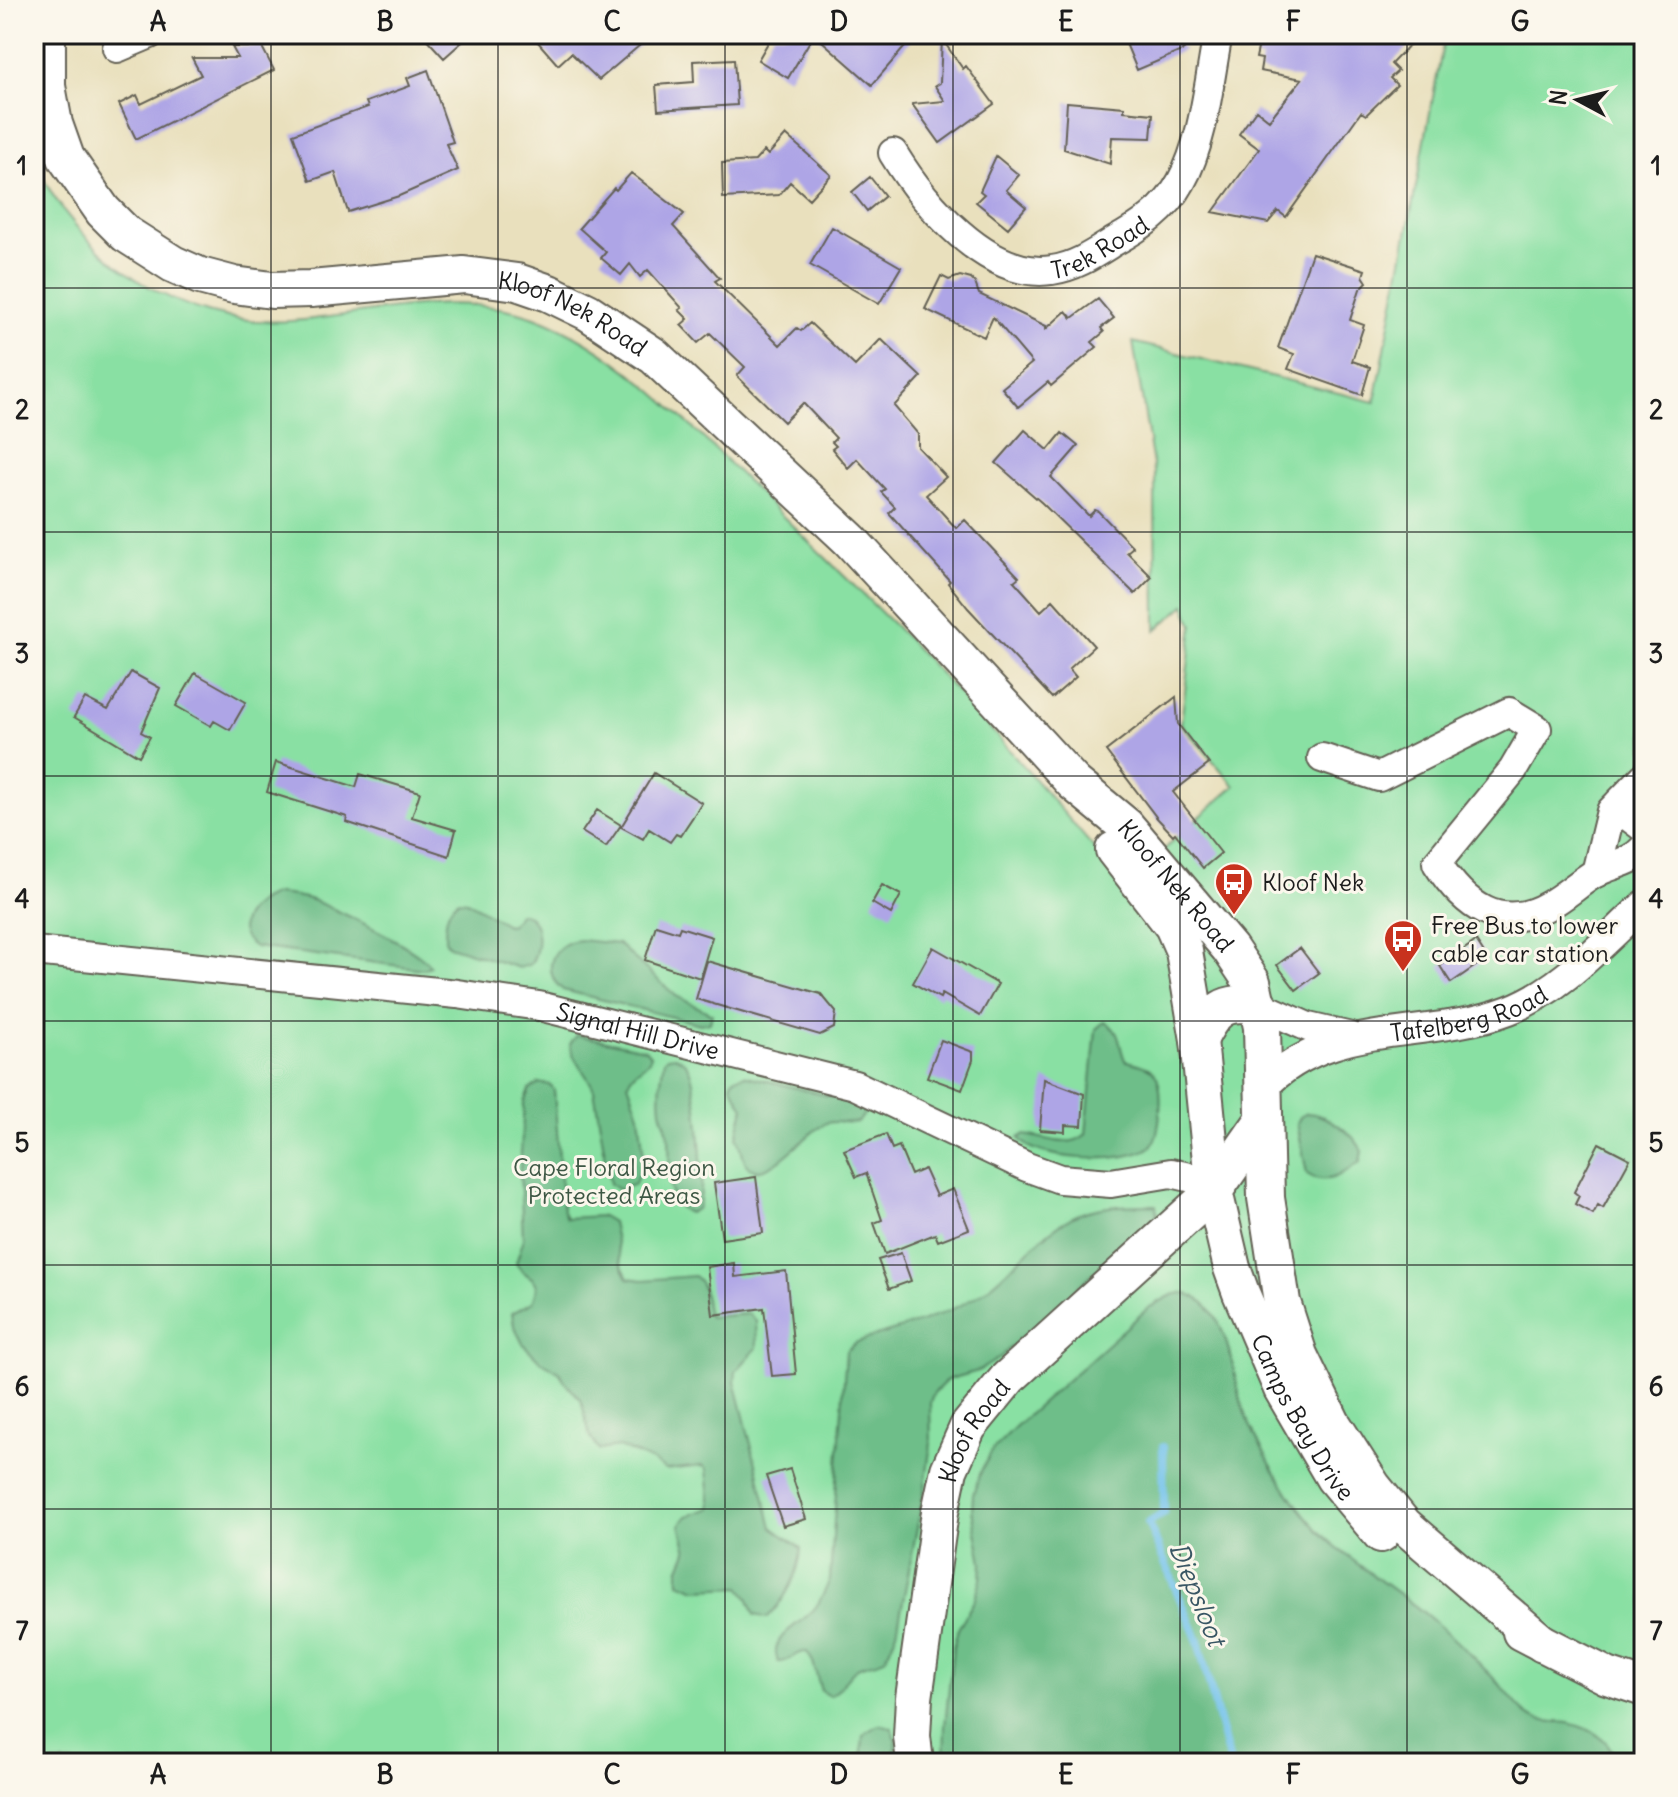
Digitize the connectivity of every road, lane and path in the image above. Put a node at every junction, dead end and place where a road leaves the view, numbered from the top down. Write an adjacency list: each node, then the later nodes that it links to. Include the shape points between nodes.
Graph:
1 (47, 34): 8 (main road, Kloof Nek Road, via 47,86 66,158 126,234 173,264 234,285 311,289 464,275 517,282 588,312 654,356 850,540)
2 (150, 34): 4 (street)
3 (1218, 34): 5 (street, Trek Road, via 1196,144 1180,184 1152,217 1069,267 1032,271 996,260 920,195)
4 (117, 48)
5 (893, 153)
6 (1322, 758): 12 (street, via 1379,777 1509,712 1537,729 1513,770 1437,863 1467,901 1511,918 1547,907)
7 (1644, 777): 9 (street)
8 (1074, 783): 15 (main road, Kloof Nek Road, via 1126,826 1230,949 1252,982); 17 (main road, Kloof Nek Road, via 1109,844 1173,926 1184,951)
9 (1619, 803): 10 (street, via 1621,811); 12 (street, via 1611,811)
10 (1644, 828)
11 (1644, 848): 12 (street, via 1633,860)
12 (1596, 873)
13 (1644, 905): 16 (street, Tafelberg Road, via 1566,976 1513,1009)
14 (34, 951): 20 (street, Signal Hill Drive, via 539,1006 855,1085 1060,1179 1111,1183 1171,1173)
15 (1259, 1005): 16 (street, Tafelberg Road, via 1308,1027); 17 (main road, via 1221,1008); 19 (main road, Kloof Nek Road)
16 (1356, 1038): 19 (street, Tafelberg Road, via 1297,1059 1278,1072)
17 (1199, 1040): 18 (main road, Kloof Nek Road)
18 (1204, 1099): 19 (main road, via 1222,1113); 20 (main road, Camps Bay Drive)
19 (1263, 1105): 20 (main road, Kloof Road); 21 (main road, Camps Bay Drive, via 1266,1198 1282,1302 1299,1355 1332,1423 1404,1525)
20 (1214, 1191): 21 (main road, Camps Bay Drive, via 1232,1268 1253,1321 1282,1389 1334,1478 1381,1534 1424,1574); 23 (main road, Kloof Road, via 1008,1378 962,1438 945,1486 931,1574 914,1698)
21 (1543, 1644): 22 (main road, Camps Bay Drive)
22 (1644, 1688)
23 (915, 1763)

